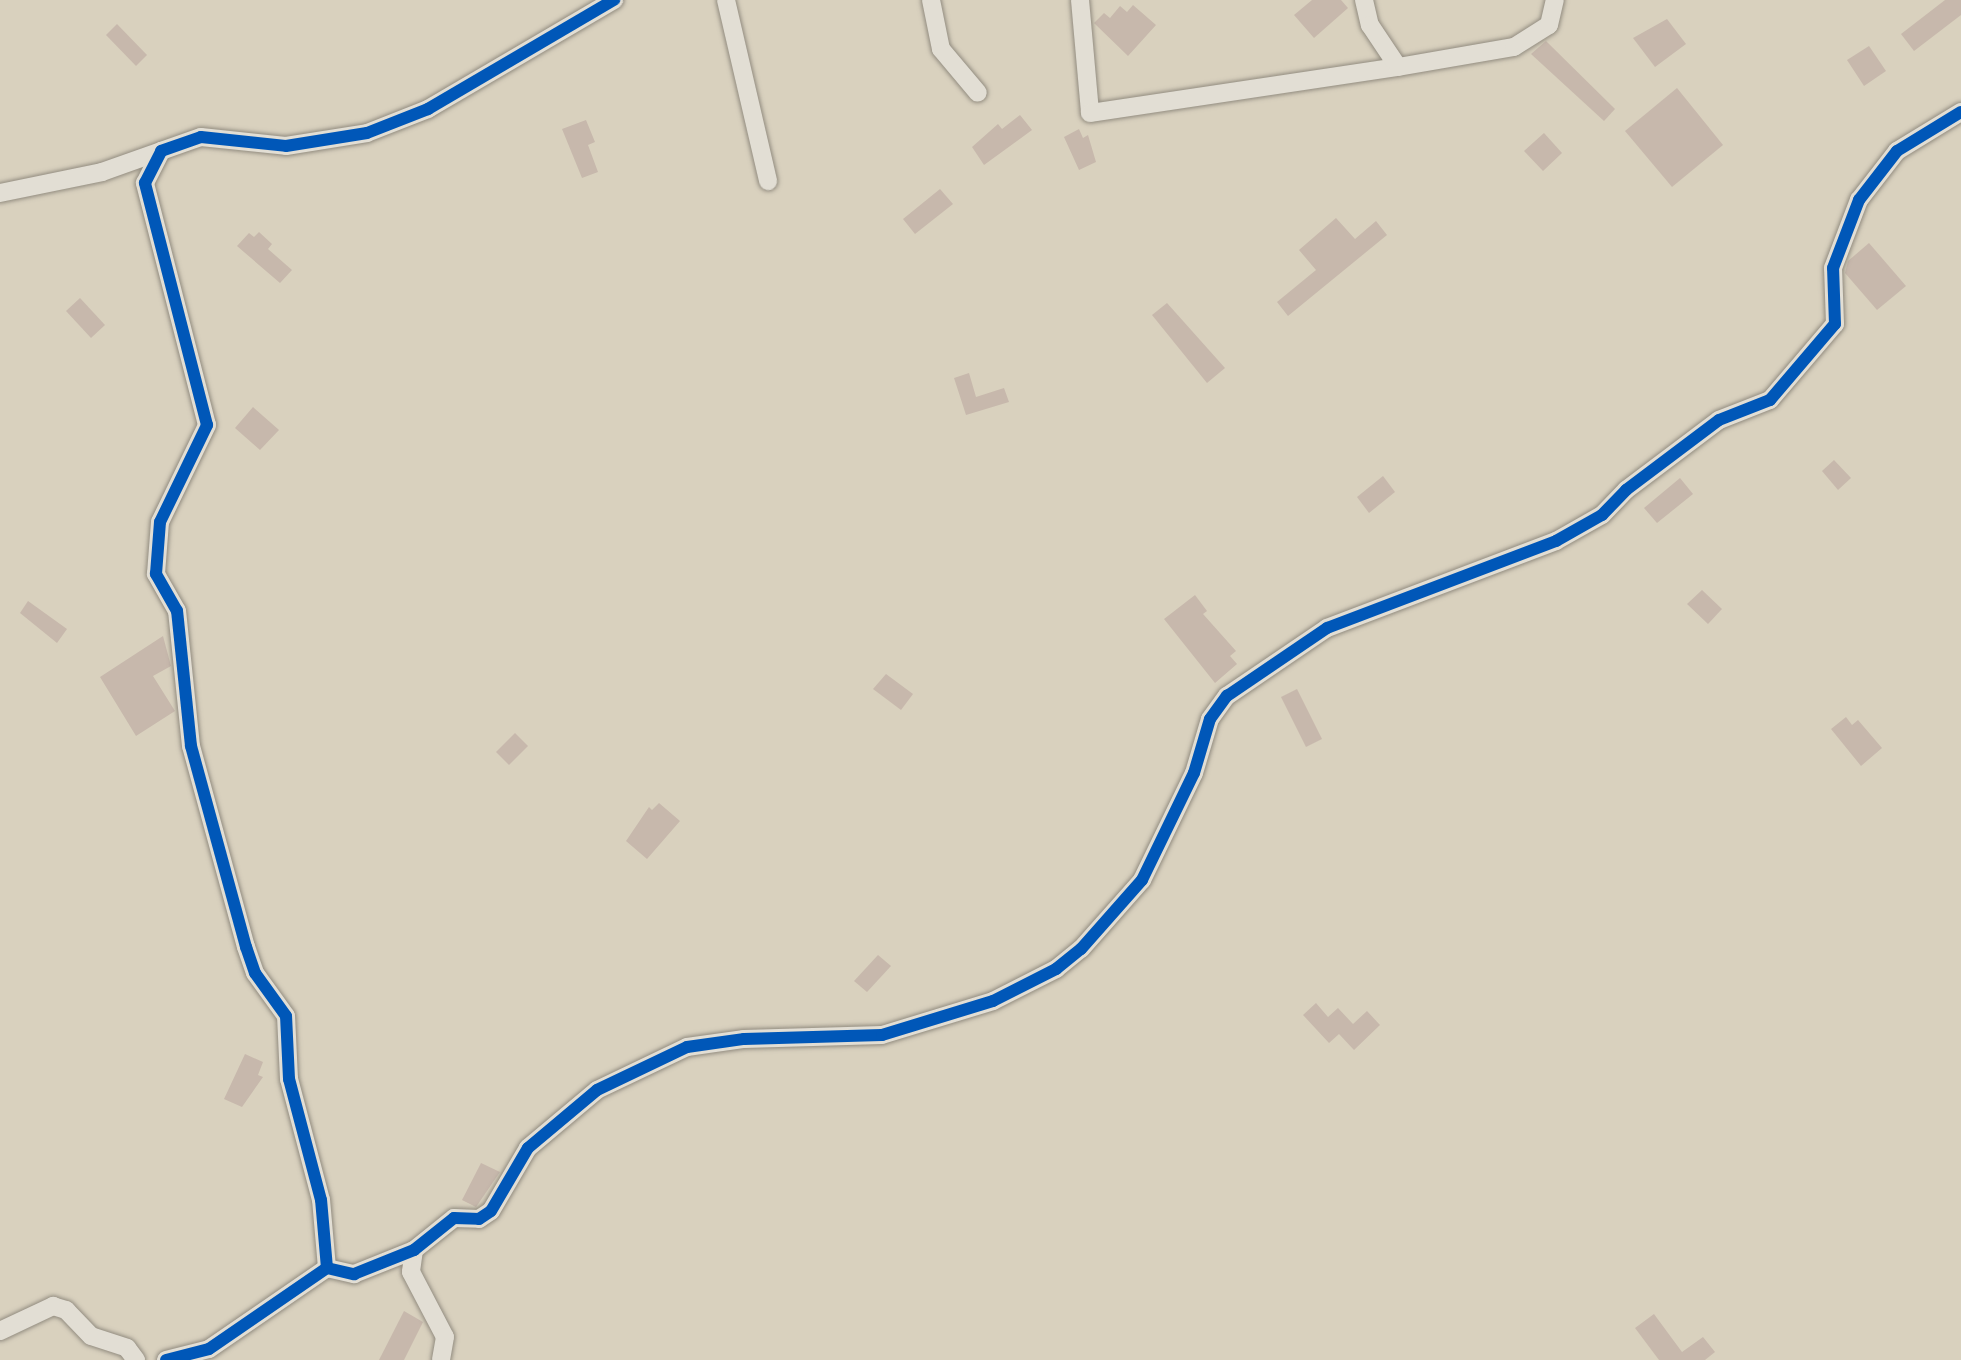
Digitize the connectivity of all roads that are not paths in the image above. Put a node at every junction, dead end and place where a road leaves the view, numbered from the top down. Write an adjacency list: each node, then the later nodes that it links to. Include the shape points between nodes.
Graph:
1 (614, 0): 7 (street)
2 (726, 0): 12 (street)
3 (931, 0): 9 (street, via 941,49)
4 (1080, 0): 8 (street, via 1090,113)
5 (1364, 0): 8 (street, via 1370,25)
6 (1555, 0): 8 (street, via 1549,25 1514,47)
7 (576, 8): 11 (street, via 428,109 367,133 286,146 201,137)
8 (1398, 67)
9 (978, 93)
10 (1961, 112): 14 (street, via 1897,151 1859,200 1833,268 1835,324 1770,400 1719,420 1626,490 1602,515 1556,541 1327,628 1227,696 1210,719 1194,773 1142,880 1081,949 1056,969 993,1001 882,1035 744,1039 687,1047 597,1090 528,1148 491,1211 479,1219 454,1218)
11 (161, 151): 13 (street, via 102,172); 15 (street, via 145,183 207,425 160,522 156,574 177,611 191,746 246,947 255,973 286,1016 289,1079 321,1200)
12 (768, 181)
13 (0, 193)
14 (414, 1250): 15 (street, via 354,1274); 19 (street, via 411,1272 445,1337)
15 (327, 1268): 18 (street, via 209,1349)
16 (0, 1331): 17 (street, via 53,1306 66,1310 91,1336 127,1348)
17 (136, 1360)
18 (166, 1360)
19 (441, 1360)

